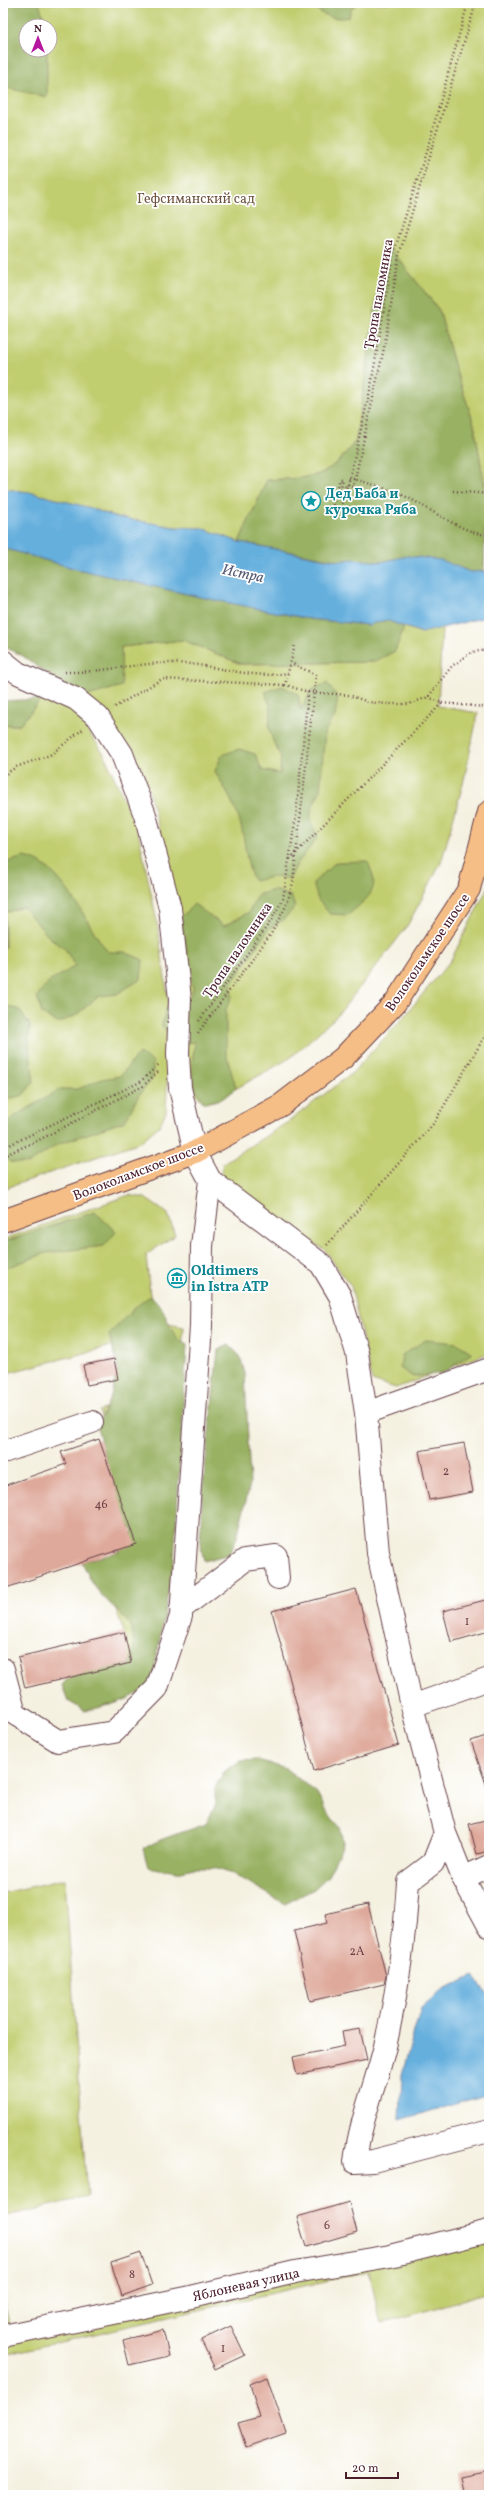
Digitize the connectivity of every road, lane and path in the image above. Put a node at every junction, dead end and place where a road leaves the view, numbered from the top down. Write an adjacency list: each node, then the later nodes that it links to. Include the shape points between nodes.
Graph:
1 (468, 3): 3 (path, Тропа паломника, via 428,146 393,255 379,346)
2 (476, 3): 4 (path, via 398,255 384,348)
3 (350, 478): 4 (path); 5 (path, Тропа паломника)
4 (355, 479): 5 (path, via 353,486); 8 (path, via 400,494 465,528)
5 (347, 484): 5 (path, Тропа паломника, via 339,511 334,510 340,479 343,479 340,492 343,492)
6 (453, 491): 7 (path)
7 (488, 494)
8 (489, 535)
9 (295, 645): 11 (path)
10 (489, 650): 18 (path, via 472,652 452,666)
11 (290, 663): 14 (path); 17 (path, via 316,675)
12 (4, 664): 21 (street, via 76,699)
13 (59, 671): 14 (path, via 104,670 147,663 186,663 256,675)
14 (288, 673): 15 (path)
15 (285, 685): 16 (path); 21 (path, via 162,679)
16 (308, 692): 17 (path); 25 (path, Тропа паломника)
17 (314, 694): 18 (path, via 349,695 368,702 387,704 409,704); 24 (path)
18 (428, 697): 19 (path)
19 (442, 703): 20 (path); 24 (path)
20 (483, 707)
21 (98, 717): 22 (path, via 50,755 16,767); 27 (street, via 122,754 145,815 163,880 174,937 180,998)
22 (3, 776)
23 (489, 812): 29 (main road, Волоколамское шоссе, via 469,890 395,1003 343,1058 281,1105)
24 (297, 852): 25 (path); 27 (path, via 287,904 270,934 207,1024)
25 (289, 859): 27 (path, Тропа паломника, via 283,899 270,922 208,1012)
26 (489, 1029): 33 (path, via 434,1123 324,1249)
27 (179, 1049): 28 (path, Тропа паломника, via 140,1082); 29 (street, via 180,1088); 30 (path, via 143,1086)
28 (3, 1148)
29 (195, 1152): 31 (street); 32 (main road, Волоколамское шоссе)
30 (3, 1156)
31 (210, 1180): 33 (street); 39 (street, via 202,1246 201,1326)
32 (3, 1221)
33 (321, 1264): 35 (street, via 342,1303 357,1353)
34 (489, 1369): 35 (street)
35 (366, 1413): 42 (street, via 378,1553)
36 (92, 1422): 37 (street)
37 (3, 1452)
38 (278, 1578): 39 (street, via 276,1556 244,1560)
39 (182, 1609): 40 (street, via 157,1688 114,1732 58,1741 15,1714)
40 (3, 1669)
41 (489, 1679): 42 (street)
42 (412, 1706): 43 (street)
43 (444, 1833): 45 (street); 47 (street, via 433,1863 408,1882 404,1946 386,2042 357,2138 355,2162 373,2161)
44 (489, 1866): 45 (street)
45 (463, 1878): 46 (street)
46 (489, 1926)
47 (489, 2131)
48 (489, 2231): 49 (street, Яблоневая улица, via 390,2256 295,2272 191,2297)
49 (3, 2336)

